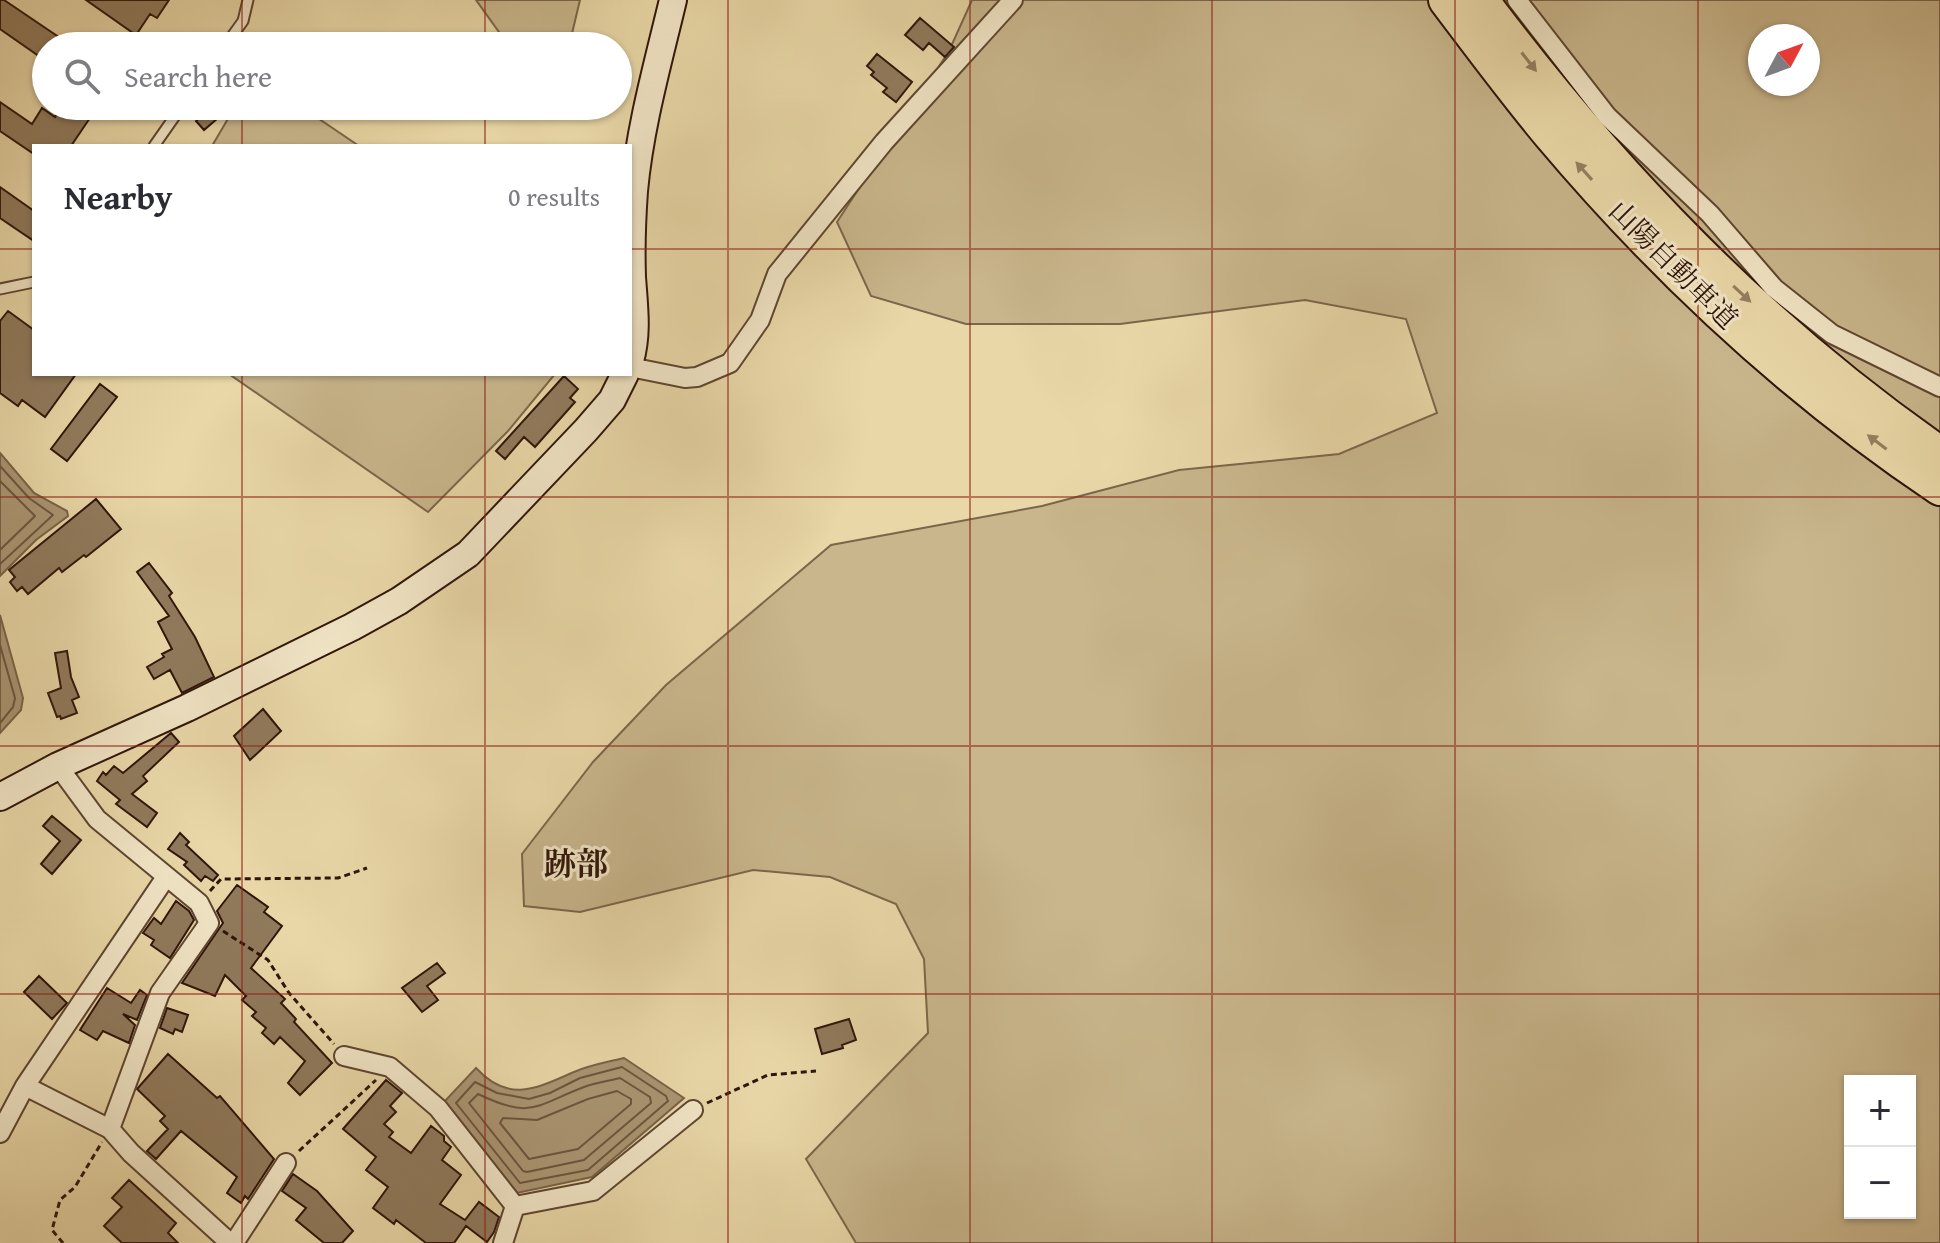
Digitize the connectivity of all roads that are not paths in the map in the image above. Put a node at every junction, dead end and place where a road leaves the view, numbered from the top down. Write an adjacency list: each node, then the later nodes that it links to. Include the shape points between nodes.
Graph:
1 (248, 0): 7 (lane)
2 (673, 0): 10 (street, via 644,118 634,192)
3 (1013, 0): 15 (street, via 884,142 777,274 760,320 730,363 685,378)
4 (1446, 0): 19 (highway, 山陽自動車道, one-way to 4, via 1812,393 1691,286 1550,134)
5 (1481, 0): 18 (highway, 山陽自動車道, one-way to 18, via 1571,115 1711,267 1830,371)
6 (1517, 0): 17 (street, via 1607,116 1710,214 1774,288 1832,334)
7 (235, 32)
8 (172, 120): 9 (lane)
9 (155, 144)
10 (632, 275)
11 (632, 275): 14 (street)
12 (32, 282): 13 (lane)
13 (0, 289)
14 (632, 355)
15 (632, 365)
16 (624, 376): 20 (street, via 586,430 468,554 352,627)
17 (1940, 387)
18 (1940, 454)
19 (1940, 488)
20 (58, 766): 21 (street); 22 (street, via 97,819)
21 (0, 797)
22 (166, 877): 24 (street); 26 (street, via 199,903 209,923 160,993)
23 (344, 1056): 29 (street, via 390,1067 438,1108)
24 (25, 1086): 26 (street); 27 (street)
25 (693, 1110): 29 (street, via 593,1191)
26 (110, 1129): 30 (street)
27 (0, 1133)
28 (286, 1163): 30 (street)
29 (515, 1206): 31 (street)
30 (232, 1243)
31 (503, 1243)

